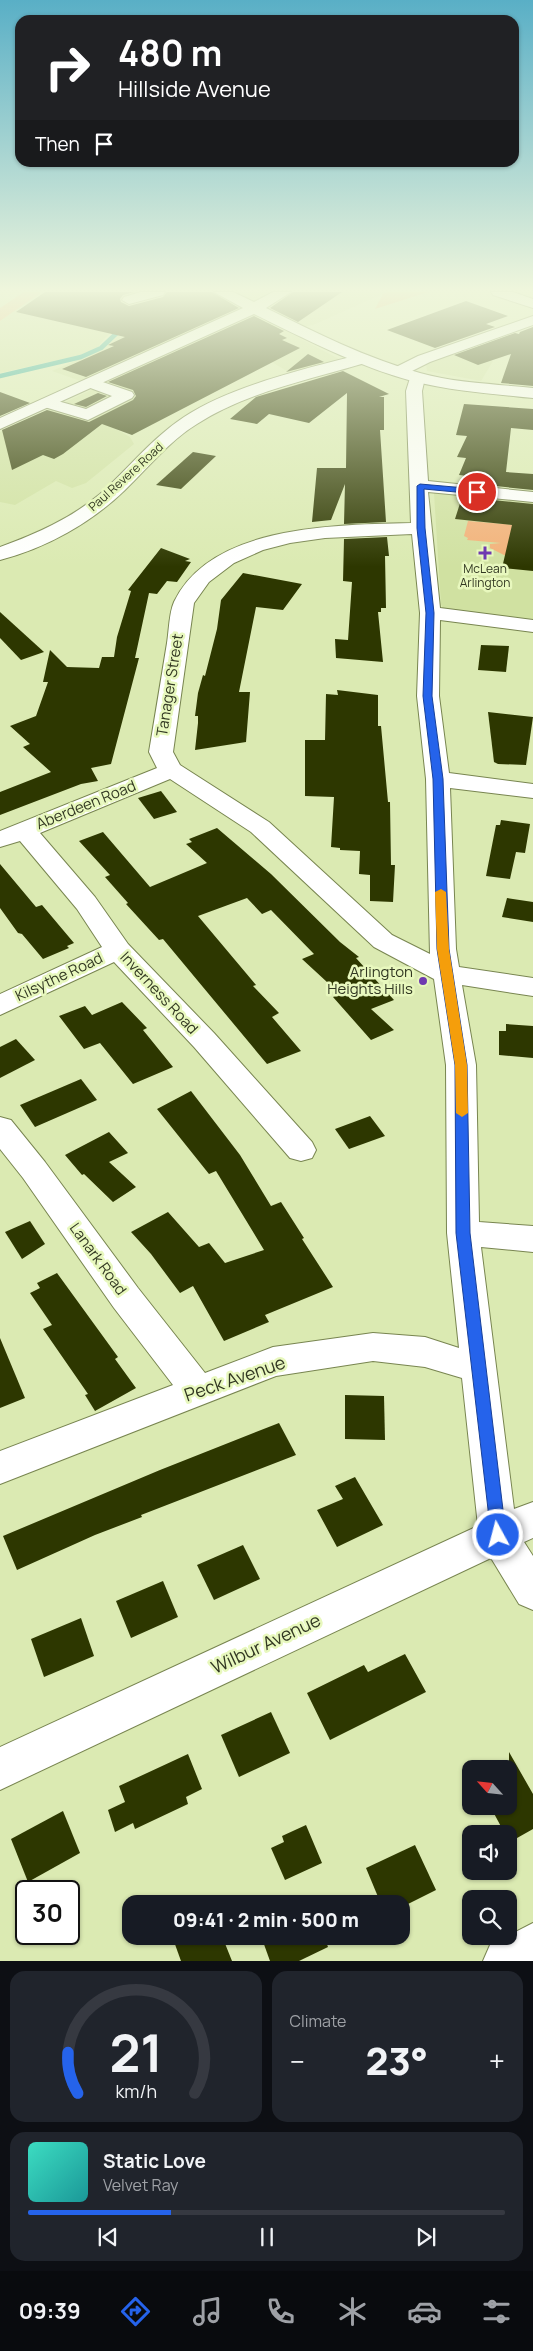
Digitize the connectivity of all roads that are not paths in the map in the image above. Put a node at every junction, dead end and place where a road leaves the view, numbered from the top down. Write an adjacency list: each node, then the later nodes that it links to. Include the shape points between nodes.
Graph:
1 (90, 384): 7 (street)
2 (92, 384): 7 (street, via 126,395 88,415)
3 (279, 384): 12 (street, Paul Revere Road, via 208,410 174,433 85,514 52,534)
4 (411, 384): 9 (street)
5 (451, 384): 6 (street)
6 (533, 393)
7 (46, 403): 8 (street)
8 (0, 424)
9 (420, 486): 10 (street); 11 (street)
10 (533, 497)
11 (421, 528): 13 (street); 15 (street, Tanager Street, via 330,532 280,540 238,554 207,574 188,594 181,615 161,752)
12 (0, 554)
13 (430, 613): 14 (street); 16 (street, via 428,696)
14 (533, 626)
15 (172, 770): 18 (street, Aberdeen Road); 20 (street, via 260,827 383,941)
16 (438, 779): 17 (street); 20 (street)
17 (533, 791)
18 (12, 835): 19 (street, Inverness Road, via 86,903)
19 (118, 950): 22 (street, Kilsythe Road); 24 (street, Inverness Road, via 204,1040)
20 (446, 974): 21 (street); 25 (street, via 461,1065)
21 (533, 987)
22 (0, 1005)
23 (0, 1128): 28 (street, Lanark Road)
24 (301, 1150)
25 (463, 1233): 26 (street); 27 (street)
26 (533, 1239)
27 (479, 1369): 28 (street, Peck Avenue, via 425,1352 373,1347 273,1362); 31 (street)
28 (198, 1390): 29 (street, Peck Avenue)
29 (0, 1468)
30 (533, 1519): 31 (street, Wilbur Avenue)
31 (498, 1535): 32 (street); 33 (street, Wilbur Avenue)
32 (533, 1592)
33 (0, 1768)
34 (533, 1946): 35 (street)
35 (506, 1961)

